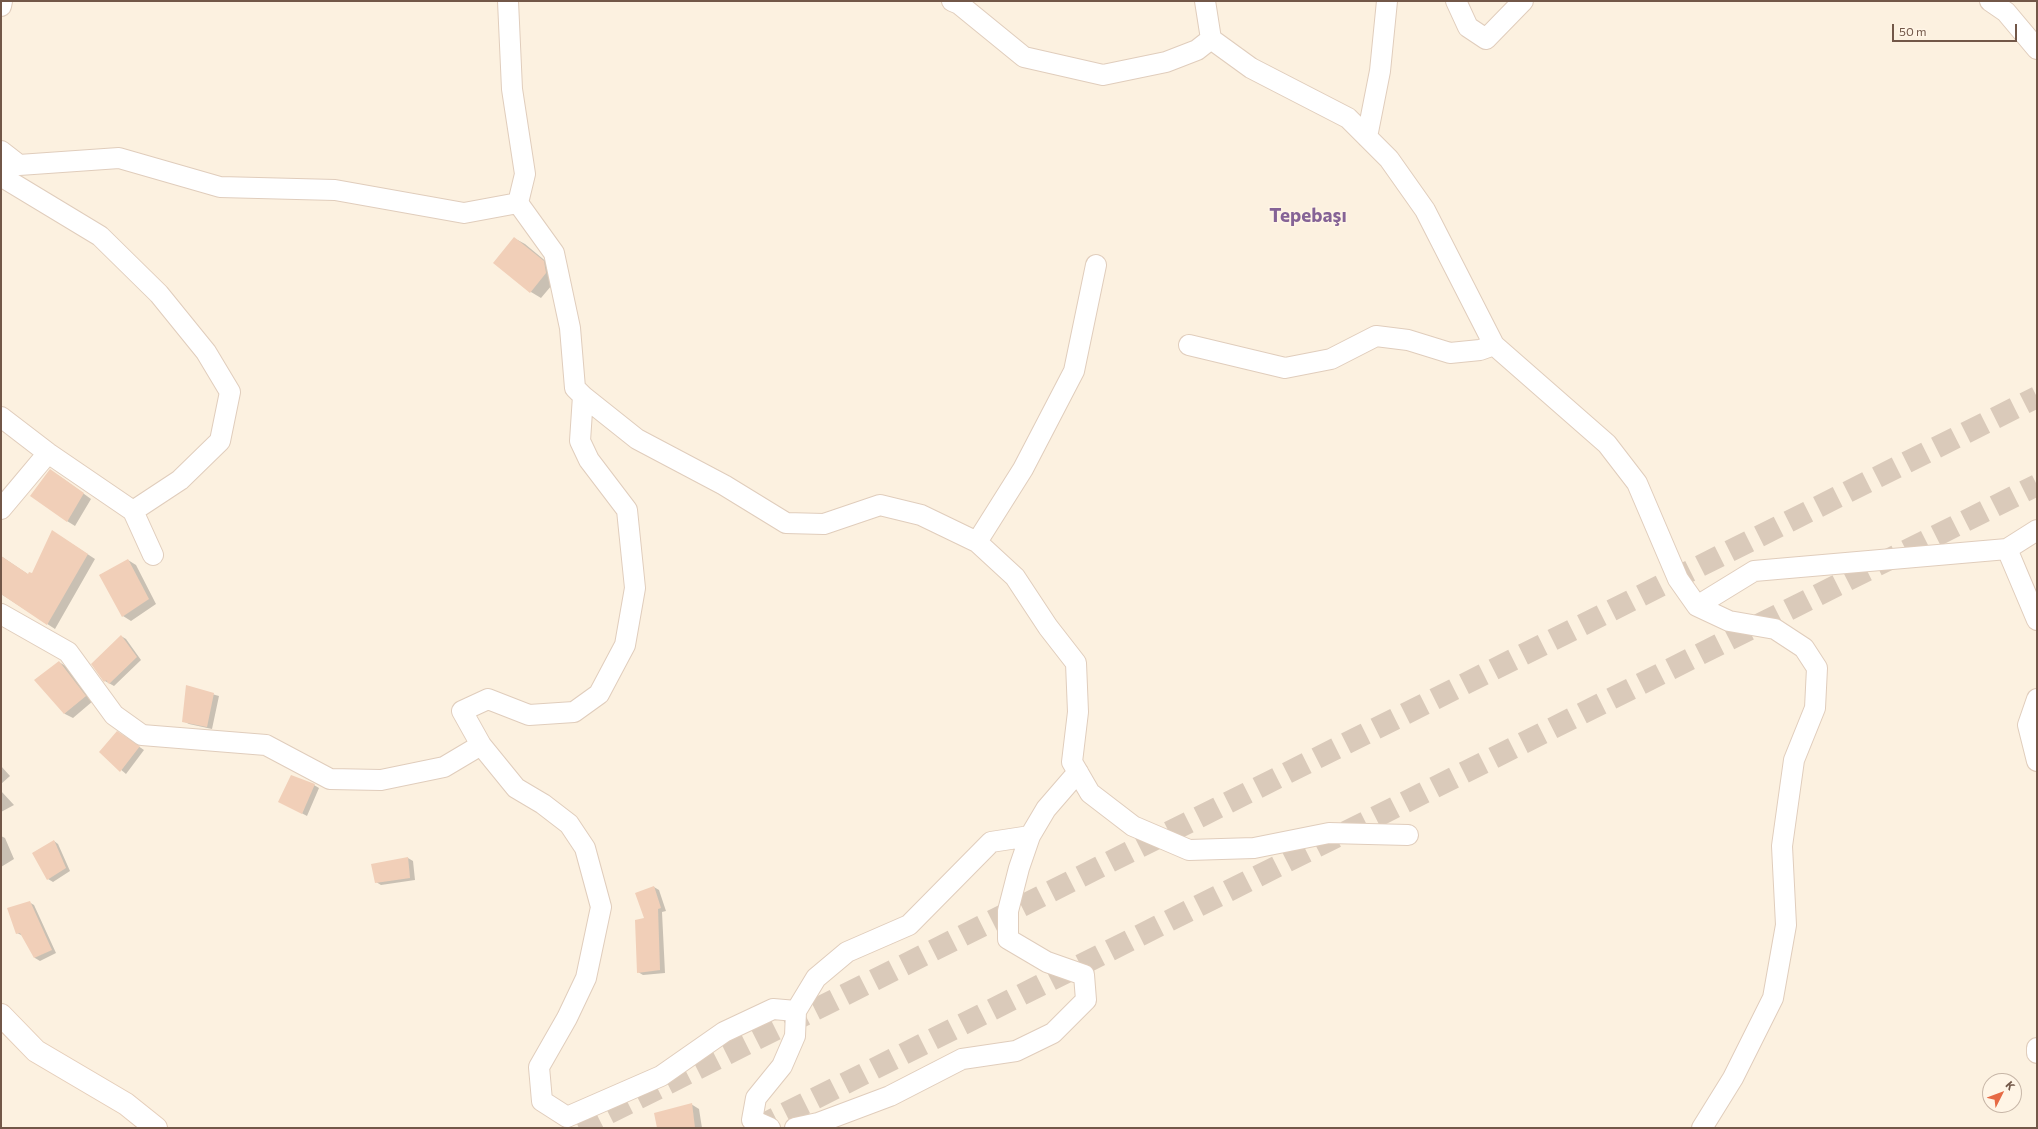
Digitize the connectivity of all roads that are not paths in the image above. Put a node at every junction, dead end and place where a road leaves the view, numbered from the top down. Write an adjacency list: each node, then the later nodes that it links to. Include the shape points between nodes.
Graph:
1 (2, 1): 9 (street)
2 (508, 1): 15 (street, via 512,89 525,174)
3 (952, 1): 10 (street, via 1024,56 1103,75 1166,62 1197,50)
4 (1205, 1): 10 (street)
5 (1387, 1): 12 (street, via 1380,71)
6 (1456, 1): 7 (street, via 1468,27 1486,39)
7 (1523, 1)
8 (1990, 1): 11 (street, via 2006,12)
9 (1, 6)
10 (1211, 39): 12 (street, via 1251,68 1348,118)
11 (2037, 49)
12 (1367, 137): 18 (street, via 1389,159 1425,210)
13 (1, 151): 15 (street, via 19,164 119,158 220,187 335,190 464,213)
14 (1, 169): 23 (street, via 4,178 100,236 159,294 206,352 230,392 220,441 180,480)
15 (518, 203): 19 (street, via 554,253 570,328 575,388)
16 (1096, 265): 25 (street, via 1074,371 1023,469)
17 (1189, 345): 18 (street, via 1285,368 1331,359 1376,336 1408,340 1450,353 1480,350)
18 (1494, 345): 28 (street, via 1611,449 1637,483 1678,579)
19 (583, 396): 25 (street, via 637,439 724,485 786,523 824,524 880,506 921,514); 32 (street, via 580,441 589,460 627,510 635,588 625,645 599,694 574,712 528,715 488,699 462,711)
20 (1, 417): 21 (street)
21 (48, 453): 22 (street); 23 (street)
22 (1, 508)
23 (133, 512): 27 (street)
24 (2033, 538): 26 (street)
25 (977, 542): 34 (street, via 1015,576 1048,627 1076,663 1078,712 1072,762)
26 (2007, 549): 28 (street, via 1754,571); 30 (street)
27 (154, 555)
28 (1697, 606): 44 (street, via 1729,621 1775,629 1804,648 1817,668 1815,708 1794,760 1786,815 1782,846 1786,925 1773,998 1733,1078)
29 (1, 614): 32 (street, via 68,652 114,715 142,735 266,745 330,778 381,780 444,767)
30 (2037, 620)
31 (2037, 699): 33 (street, via 2028,725)
32 (481, 745): 37 (street, via 516,788 569,824 585,848 601,907 586,978 539,1067 542,1101 567,1117 661,1076 724,1032 773,1009)
33 (2037, 761)
34 (1078, 772): 35 (street, via 1090,793 1133,826 1189,850 1254,848 1329,833); 36 (street, via 1046,809)
35 (1408, 835)
36 (1030, 836): 37 (street, via 991,842 909,926 847,952 816,978); 43 (street, via 1008,911 1008,938 1047,962 1084,975 1086,1000 1053,1033 1016,1051 962,1059 890,1096 818,1123)
37 (796, 1011): 42 (street, via 795,1036 782,1066 756,1098 752,1120)
38 (1, 1016): 41 (street, via 36,1050 126,1104)
39 (2037, 1048): 40 (street)
40 (2037, 1054)
41 (156, 1128)
42 (770, 1128)
43 (795, 1128)
44 (1702, 1128)

